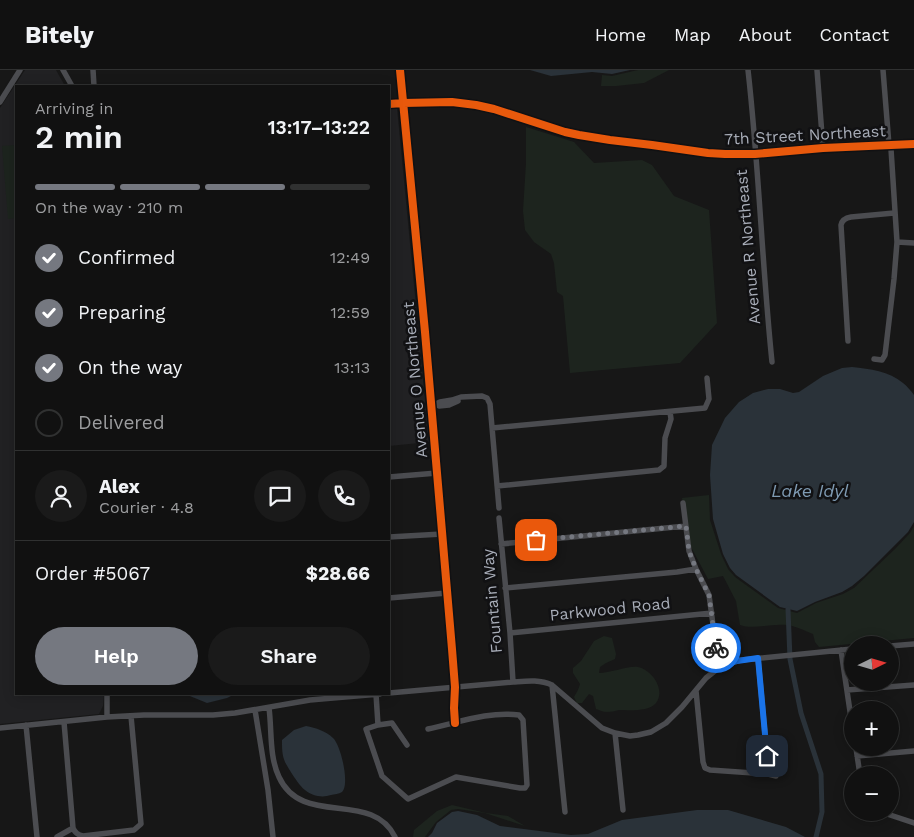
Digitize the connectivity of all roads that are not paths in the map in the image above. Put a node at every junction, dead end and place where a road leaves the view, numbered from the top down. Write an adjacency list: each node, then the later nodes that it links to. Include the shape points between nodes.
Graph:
1 (20, 70): 10 (street)
2 (63, 70): 8 (street)
3 (93, 70): 9 (street)
4 (400, 70): 11 (street, Avenue O Northeast)
5 (748, 70): 16 (street, Avenue R Northeast)
6 (817, 70): 15 (street)
7 (883, 70): 14 (street)
8 (71, 85)
9 (94, 85)
10 (0, 102)
11 (403, 103): 12 (street, 7th Street Northeast); 16 (street, 7th Street Northeast, via 476,104 589,137 708,153); 24 (street, Avenue O Northeast)
12 (390, 104)
13 (914, 144): 14 (street, 7th Street Northeast)
14 (889, 145): 15 (street, 7th Street Northeast); 17 (street)
15 (823, 148): 16 (street, 7th Street Northeast)
16 (755, 154): 22 (street, Avenue R Northeast)
17 (894, 213): 18 (street); 20 (street, via 842,221)
18 (897, 242): 19 (street); 21 (street, via 885,355 882,360)
19 (914, 243)
20 (848, 341)
21 (874, 359)
22 (772, 362)
23 (707, 378): 25 (street, via 709,399 705,408)
24 (434, 405): 26 (street, via 449,405 464,397 482,396 490,404); 27 (street, Avenue O Northeast)
25 (670, 412): 26 (street); 29 (street, via 664,466 659,470)
26 (492, 428): 29 (street)
27 (437, 473): 28 (street); 34 (street, Avenue O Northeast)
28 (390, 477)
29 (497, 486): 31 (street)
30 (684, 503): 33 (street)
31 (499, 508)
32 (498, 518): 36 (street, Fountain Way)
33 (686, 526): 36 (street); 37 (street, via 689,551)
34 (442, 534): 35 (street); 39 (street, Avenue O Northeast)
35 (390, 537)
36 (501, 544): 38 (street, Fountain Way)
37 (696, 569): 38 (street); 41 (street, via 709,595)
38 (505, 588): 42 (street, Fountain Way)
39 (447, 594): 40 (street); 54 (street, Avenue O Northeast)
40 (390, 598)
41 (712, 613): 42 (street, Parkwood Road); 48 (street)
42 (510, 633): 50 (street, Fountain Way)
43 (914, 644): 44 (street)
44 (899, 645)
45 (841, 650): 46 (street); 47 (street); 49 (street)
46 (844, 650)
47 (758, 658): 48 (street); 77 (street)
48 (721, 666): 55 (street)
49 (844, 670)
50 (513, 682): 51 (street, via 539,680); 54 (street)
51 (552, 685): 71 (street, via 602,728); 80 (street)
52 (914, 685): 53 (street)
53 (899, 686)
54 (455, 687): 56 (street); 66 (street, Avenue O Northeast)
55 (696, 691): 71 (street, via 670,720 656,730 630,736); 77 (street, via 705,768)
56 (390, 693)
57 (107, 695): 64 (street)
58 (354, 695): 60 (street)
59 (376, 695): 68 (street)
60 (309, 697): 61 (street)
61 (269, 708): 62 (street); 87 (street, via 274,763 283,785 306,802 377,817)
62 (255, 710): 63 (street, via 213,715); 86 (street)
63 (132, 716): 64 (street); 83 (street, via 141,824 134,830 83,836)
64 (107, 717): 65 (street)
65 (64, 722): 67 (street); 83 (street)
66 (455, 723): 68 (street, via 479,716 519,715 522,720 525,788 456,777 408,799 382,776 366,729); 70 (street)
67 (26, 725): 69 (street); 84 (street)
68 (378, 725): 72 (street, via 392,723)
69 (0, 728)
70 (428, 729)
71 (615, 733): 79 (street)
72 (407, 745)
73 (914, 751): 74 (street)
74 (899, 752)
75 (858, 756): 76 (street)
76 (859, 766)
77 (768, 774): 78 (street)
78 (776, 776)
79 (623, 810)
80 (565, 812)
81 (899, 818): 82 (street)
82 (914, 823)
83 (73, 828): 85 (street)
84 (37, 837)
85 (57, 837)
86 (273, 837)
87 (395, 837)

